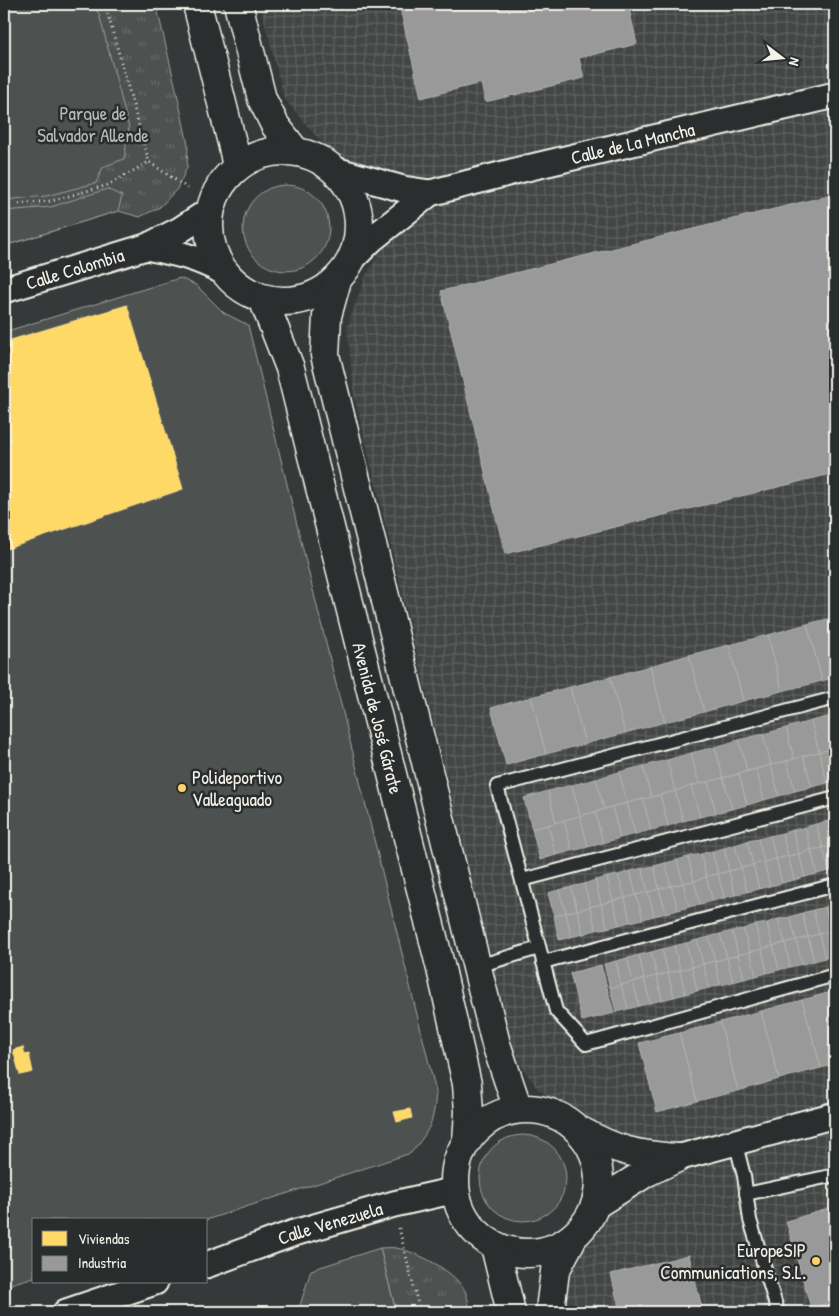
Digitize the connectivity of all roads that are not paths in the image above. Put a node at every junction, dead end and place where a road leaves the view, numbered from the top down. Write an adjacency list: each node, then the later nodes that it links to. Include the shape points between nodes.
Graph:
1 (197, 4): 5 (main road)
2 (238, 4): 4 (main road, via 262,98)
3 (835, 95): 7 (street, Calle de La Mancha)
4 (295, 151): 5 (main road, via 264,153); 6 (main road, via 316,158)
5 (237, 167): 8 (main road, via 219,186)
6 (335, 170): 7 (street, Calle de La Mancha); 10 (main road, via 350,189 358,212 359,236)
7 (430, 193): 10 (street, Calle de La Mancha, via 372,239)
8 (210, 211): 9 (street, Calle Colombia); 11 (main road, via 208,233 213,254)
9 (146, 247): 11 (street, Calle Colombia, via 202,260); 12 (street, Calle Colombia)
10 (344, 270): 13 (main road, via 315,295 289,302); 20 (main road, Avenida de José Gárate, via 328,316 325,355)
11 (224, 272): 13 (main road, via 241,289)
12 (4, 290)
13 (263, 299): 25 (main road, Avenida de José Gárate, via 290,368 441,969 467,1084)
14 (835, 698): 16 (lane, via 497,786)
15 (835, 798): 16 (lane)
16 (522, 880): 18 (lane)
17 (835, 885): 19 (lane)
18 (539, 948): 19 (lane); 20 (lane)
19 (543, 962): 21 (lane, via 556,1011 586,1044)
20 (478, 966): 22 (main road, Avenida de José Gárate, via 496,1044)
21 (835, 975)
22 (518, 1109): 24 (main road, via 537,1109 555,1114); 25 (main road, via 498,1115)
23 (835, 1115): 26 (street)
24 (579, 1130): 27 (main road, via 623,1151); 31 (main road, via 594,1152 600,1178)
25 (467, 1141): 29 (main road, via 459,1156)
26 (735, 1141): 27 (street); 30 (lane)
27 (677, 1158): 31 (main road, via 647,1172)
28 (835, 1175): 30 (lane)
29 (456, 1190): 33 (main road, via 463,1213 476,1232); 34 (street, Calle Venezuela, via 294,1233)
30 (746, 1194): 39 (lane, via 750,1220)
31 (596, 1204): 32 (main road, via 586,1223)
32 (572, 1238): 33 (main road, via 554,1248 534,1253 514,1252); 38 (main road, via 555,1271)
33 (495, 1246): 37 (main road)
34 (208, 1264)
35 (149, 1284): 36 (street)
36 (66, 1312)
37 (511, 1312)
38 (552, 1312)
39 (778, 1312)

